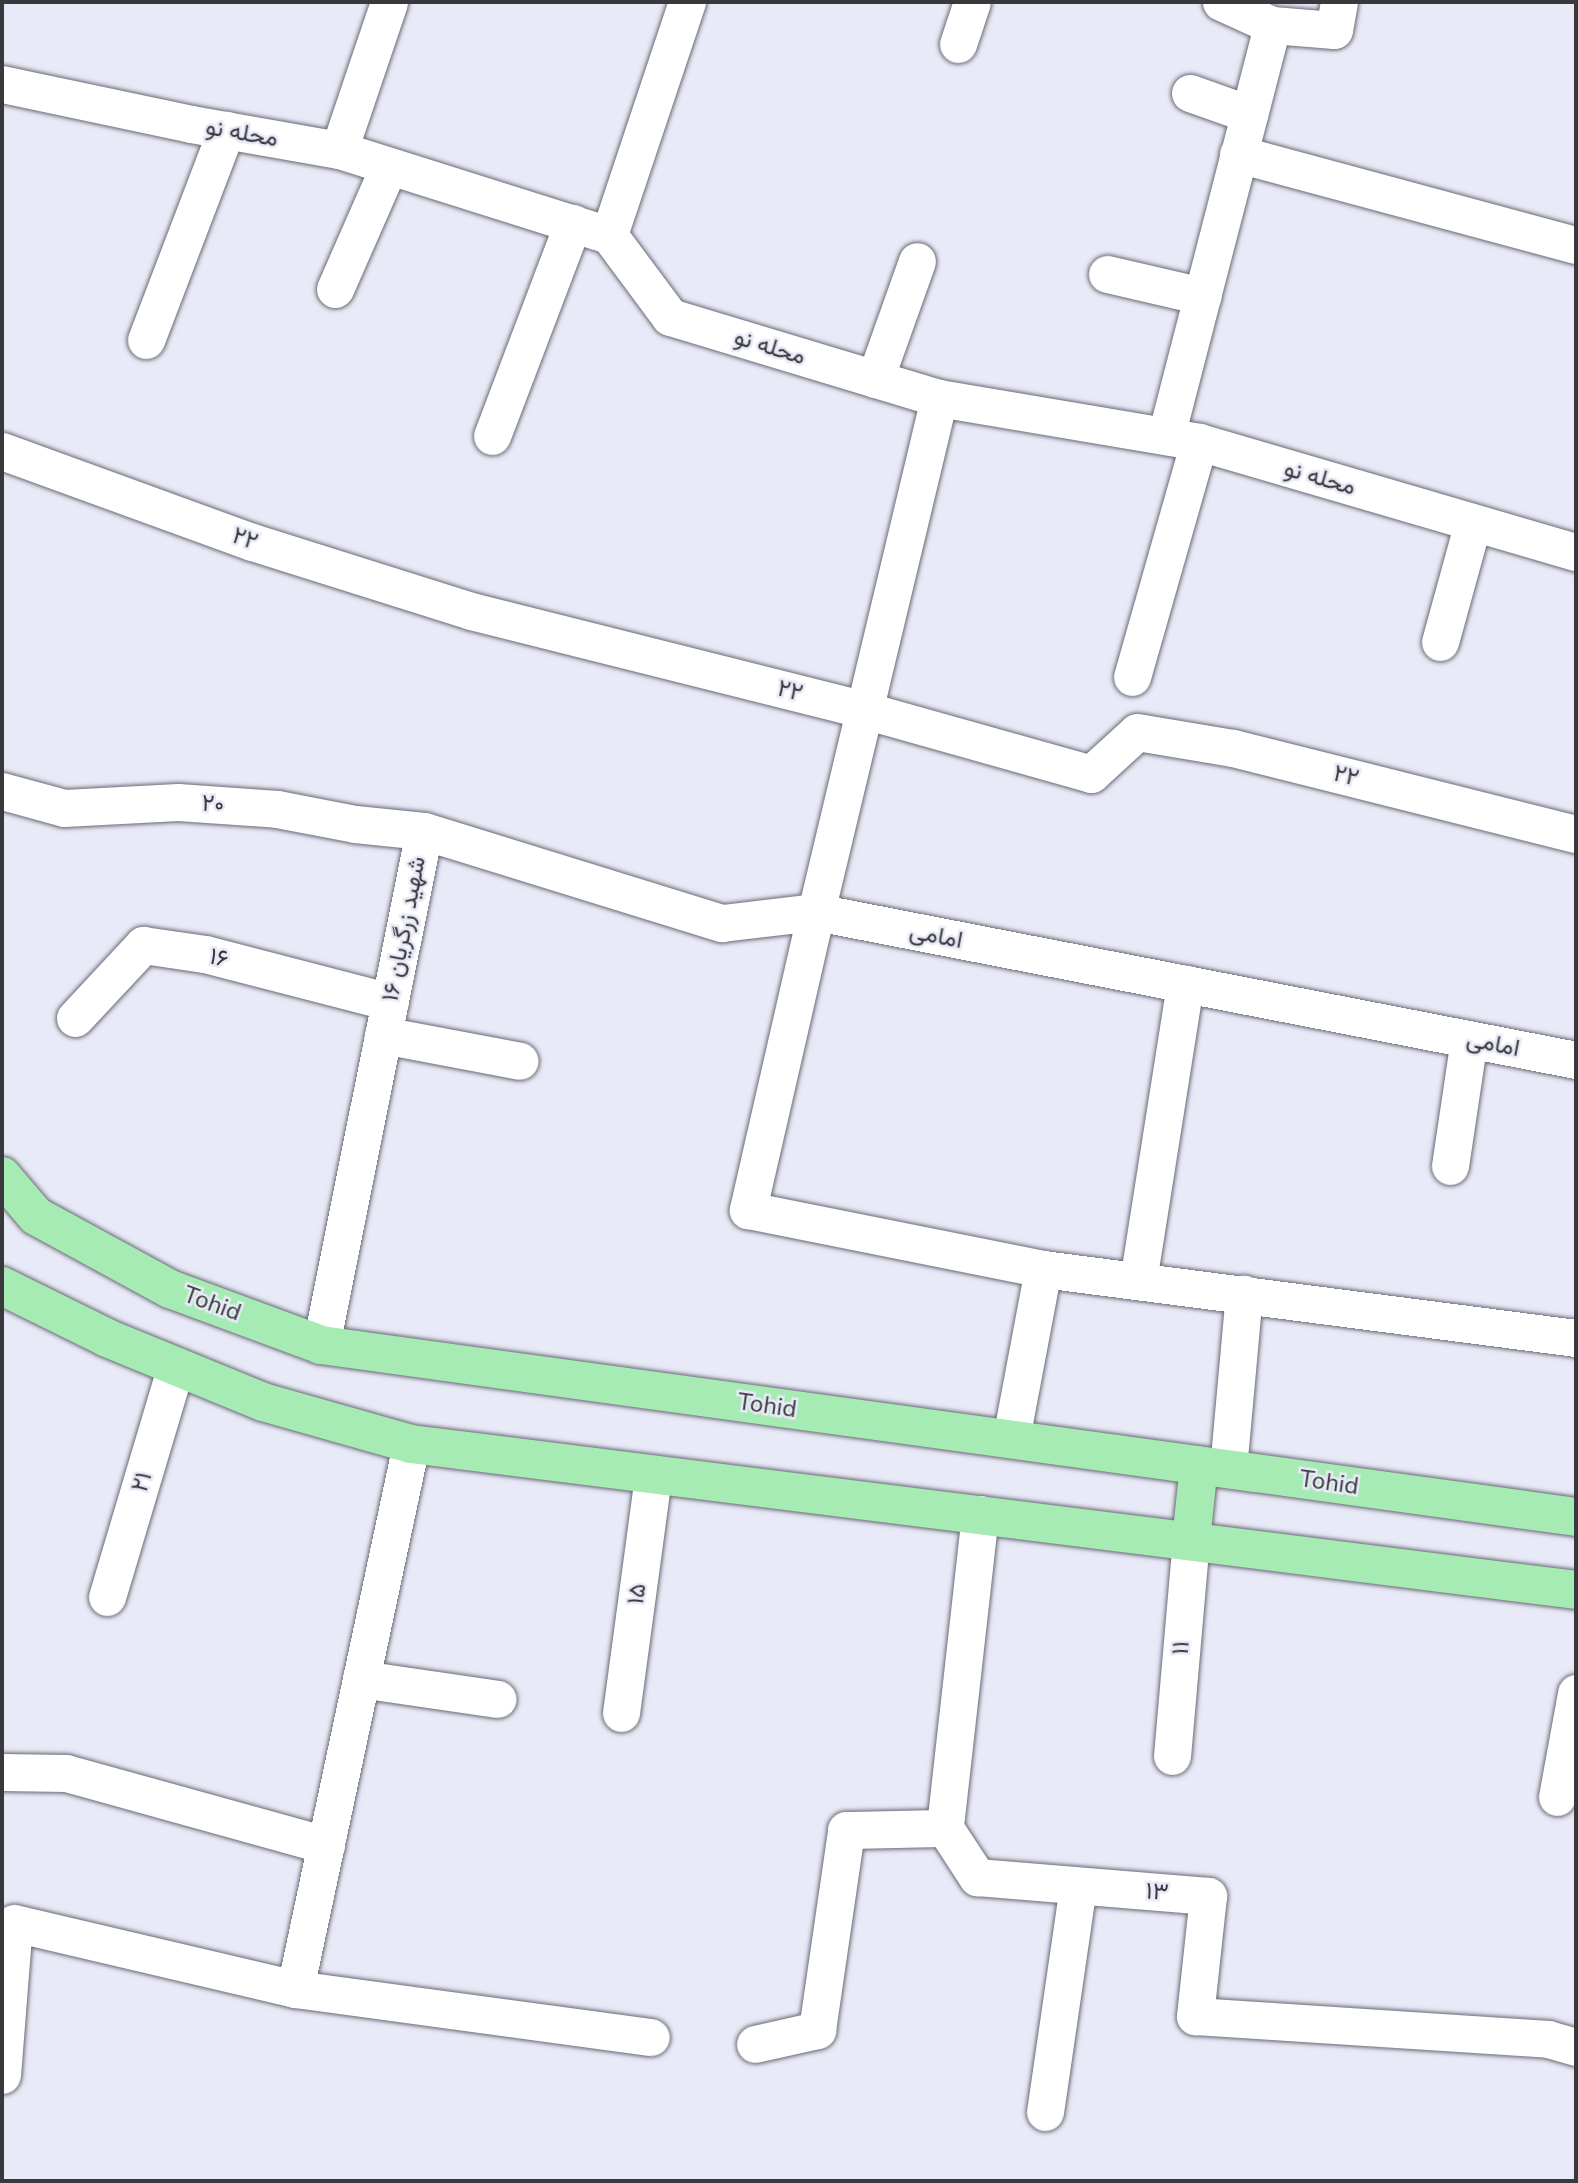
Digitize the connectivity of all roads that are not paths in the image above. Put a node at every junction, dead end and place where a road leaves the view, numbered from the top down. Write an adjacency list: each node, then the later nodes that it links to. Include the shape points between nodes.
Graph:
1 (389, 2): 12 (street)
2 (687, 2): 16 (street)
3 (972, 2): 7 (street)
4 (1221, 2): 6 (street)
5 (1339, 2): 6 (street, via 1334,30)
6 (1272, 25): 10 (street)
7 (958, 44)
8 (2, 84): 11 (street, محله نو)
9 (1190, 93): 10 (street)
10 (1249, 114): 13 (street)
11 (226, 130): 12 (street, محله نو); 22 (street)
12 (339, 150): 14 (street, محله نو)
13 (1238, 154): 17 (street); 21 (street)
14 (389, 166): 15 (street, محله نو); 20 (street)
15 (573, 223): 16 (street, محله نو); 25 (street)
16 (609, 235): 23 (street, محله نو, via 670,317)
17 (1576, 245)
18 (918, 261): 23 (street)
19 (1107, 274): 21 (street)
20 (335, 289)
21 (1202, 296): 26 (street)
22 (146, 340)
23 (875, 379): 24 (street, محله نو)
24 (939, 398): 26 (street, محله نو); 32 (street)
25 (492, 436)
26 (1182, 439): 28 (street, محله نو); 31 (street)
27 (2, 451): 32 (street, ۲۲, via 252,542 471,611)
28 (1473, 523): 29 (street, محله نو); 30 (street)
29 (1576, 552)
30 (1440, 642)
31 (1132, 677)
32 (864, 710): 35 (street, ۲۲, via 1091,774 1137,732 1233,748); 36 (street)
33 (2, 792): 34 (street, ۲۰, via 64,808 178,802 277,809)
34 (424, 831): 36 (street, ۱۶ شهید زرگریان, via 722,923); 39 (street, ۱۶ شهید زرگریان)
35 (1576, 834)
36 (816, 912): 37 (street, امامی); 45 (street, via 748,1210)
37 (1185, 984): 40 (street, امامی); 46 (street)
38 (75, 1018): 39 (street, ۱۶, via 143,945 205,954)
39 (386, 1018): 42 (street); 50 (street, ۱۶ شهید زرگریان)
40 (1469, 1039): 41 (street, امامی); 43 (street)
41 (1576, 1059)
42 (520, 1061)
43 (1450, 1166)
44 (2, 1176): 50 (main road, Tohid, via 36,1216 170,1289)
45 (1043, 1269): 46 (street); 52 (street)
46 (1138, 1281): 48 (street)
47 (2, 1286): 51 (main road)
48 (1244, 1294): 49 (street); 54 (street)
49 (1576, 1338)
50 (321, 1345): 52 (main road, Tohid)
51 (176, 1366): 53 (main road, via 263,1402); 60 (street, ۲۱)
52 (1011, 1439): 54 (main road, Tohid)
53 (411, 1444): 55 (main road); 61 (street)
54 (1213, 1467): 57 (main road, Tohid); 58 (main road)
55 (653, 1475): 56 (main road); 64 (street, ۱۵)
56 (980, 1514): 58 (main road); 68 (street)
57 (1576, 1517)
58 (1191, 1540): 59 (main road); 65 (street, ۱۱)
59 (1576, 1590)
60 (107, 1597)
61 (361, 1679): 63 (street); 69 (street)
62 (1576, 1693): 67 (street)
63 (498, 1699)
64 (621, 1713)
65 (1172, 1756)
66 (2, 1772): 69 (street, via 66,1773)
67 (1557, 1797)
68 (945, 1828): 70 (street, ۱۳, via 977,1877); 74 (street, via 846,1830 817,2031)
69 (326, 1845): 72 (street)
70 (1077, 1886): 75 (street, ۱۳, via 1208,1896 1195,2016 1548,2039); 77 (street)
71 (8, 1922): 72 (street); 76 (street)
72 (295, 1989): 73 (street)
73 (651, 2037)
74 (755, 2044)
75 (1576, 2047)
76 (2, 2075)
77 (1045, 2112)

